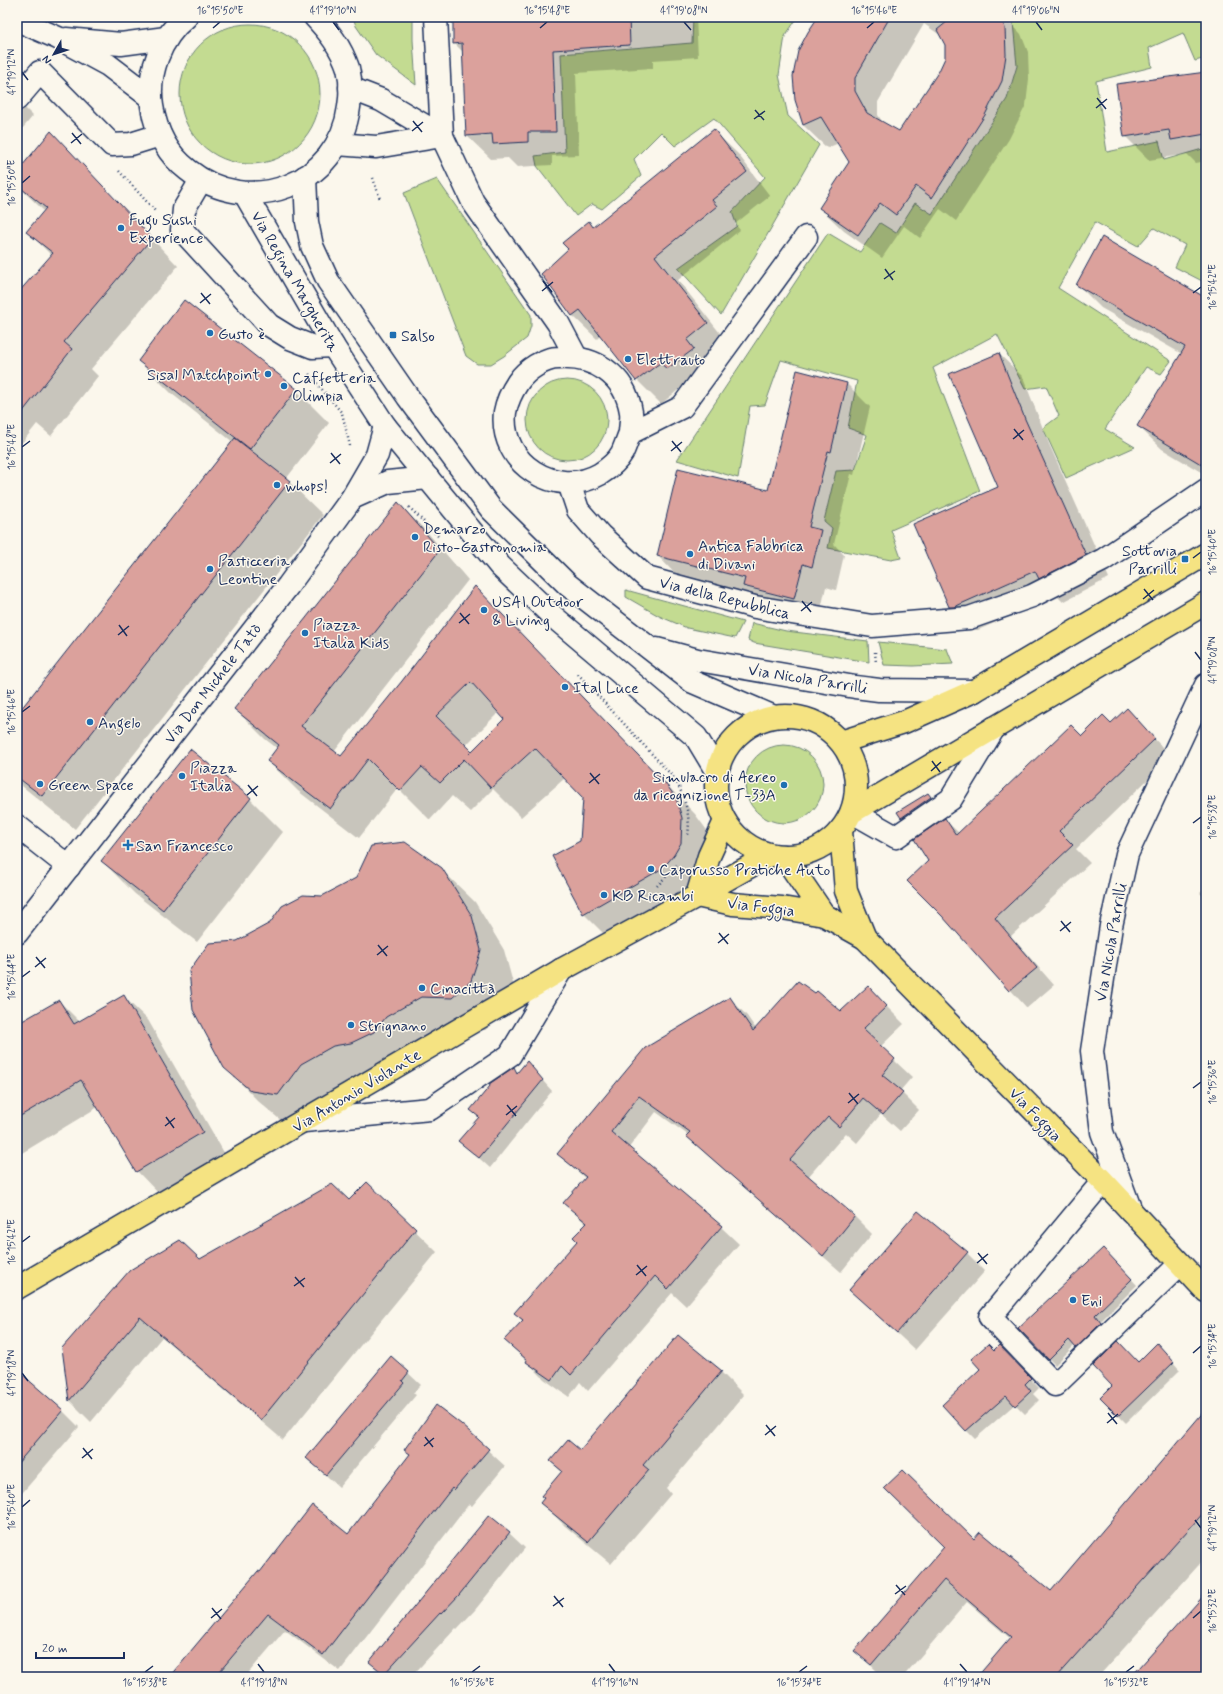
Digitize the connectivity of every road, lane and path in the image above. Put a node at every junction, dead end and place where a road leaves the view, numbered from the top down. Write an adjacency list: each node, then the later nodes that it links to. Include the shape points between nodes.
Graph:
1 (186, 17): 6 (street)
2 (315, 17): 7 (street, via 335,39 348,68)
3 (436, 17): 11 (street)
4 (17, 20): 5 (street)
5 (58, 38): 6 (street, via 121,44); 8 (street, via 108,65)
6 (166, 38): 8 (street, via 154,66)
7 (350, 88): 11 (street, via 381,100); 12 (street, via 348,120)
8 (150, 97): 10 (street, via 154,121)
9 (17, 99): 10 (street, via 40,72 112,145 131,144)
10 (160, 136): 16 (street, via 179,163)
11 (442, 136): 12 (street, via 376,147); 22 (street, via 473,202 558,323)
12 (337, 144): 14 (street, via 323,163)
13 (114, 165): 19 (path)
14 (306, 178): 17 (street, via 267,193); 36 (street, Via Regina Margherita, via 307,222 312,246 328,281 408,397 491,509 568,585)
15 (373, 178): 18 (path)
16 (201, 180): 17 (street, via 221,189); 21 (street, via 184,209 182,230 269,325 290,338 314,347)
17 (245, 194): 21 (street, Via Regina Margherita)
18 (380, 199)
19 (156, 212)
20 (806, 237): 25 (street, via 682,407)
21 (333, 346): 24 (street, Via Regina Margherita)
22 (576, 357): 25 (street, via 596,363 612,376 625,393 631,413); 29 (street, via 556,358 537,364 521,377 511,393 505,412 506,432 514,453 528,469 548,480)
23 (308, 372): 26 (path, via 342,413 352,451)
24 (385, 426): 26 (street, Via Don Michele Tatò, via 377,455); 27 (street, Via Regina Margherita)
25 (630, 434): 29 (street, via 622,453 608,469 590,479)
26 (369, 468): 31 (street, Via Don Michele Tatò)
27 (428, 478): 28 (street, Via Don Michele Tatò); 44 (street, Via Regina Margherita, via 500,566 555,618 696,737)
28 (385, 483): 31 (street, Via Don Michele Tatò); 32 (path)
29 (569, 483): 35 (street, Via della Repubblica, via 578,510 600,536 647,578 755,607)
30 (1206, 490): 35 (street, Via della Repubblica, via 1103,560 1032,596 969,618)
31 (352, 498): 52 (street, Via Don Michele Tatò, via 288,586)
32 (440, 538)
33 (1206, 554): 40 (main road)
34 (1206, 603): 42 (main road)
35 (872, 626): 39 (path)
36 (644, 645): 39 (street, Via Nicola Parrilli, via 698,660); 41 (street, Via Regina Margherita, via 693,682)
37 (577, 673): 49 (path, via 675,779 685,798)
38 (1206, 685): 61 (street, Via Nicola Parrilli, via 1127,854 1111,926 1092,1051 1102,1132)
39 (879, 690): 40 (street, Via Nicola Parrilli)
40 (974, 691): 43 (main road, via 904,722)
41 (772, 716): 43 (main road, via 802,717 824,726); 44 (main road, via 759,720 735,736 720,760)
42 (994, 728): 45 (main road); 45 (street, via 951,799 896,837)
43 (841, 742): 45 (main road, via 853,762 857,783)
44 (717, 772): 46 (main road, via 716,795)
45 (852, 812): 48 (main road)
46 (724, 821): 50 (main road, via 734,834 747,844 758,851); 54 (main road, via 709,856)
47 (17, 826): 52 (street)
48 (841, 831): 50 (main road, via 822,847 799,855); 57 (main road, Via Foggia, via 846,891)
49 (688, 836)
50 (777, 856): 54 (main road, Via Antonio Violante); 55 (main road, Via Foggia)
51 (679, 864): 53 (path)
52 (69, 867): 56 (street, Via Don Michele Tatò)
53 (656, 887)
54 (697, 896): 55 (main road, Via Foggia, via 733,904); 58 (main road, Via Antonio Violante)
55 (824, 915): 57 (main road, Via Foggia)
56 (17, 933)
57 (865, 938): 60 (main road, Via Foggia)
58 (561, 970): 59 (main road, Via Antonio Violante); 59 (street, via 510,1055 430,1109)
59 (304, 1121): 63 (main road, Via Antonio Violante)
60 (1103, 1181): 61 (main road, Via Foggia); 62 (street, via 990,1317 1055,1386)
61 (1130, 1211): 62 (main road, Via Foggia)
62 (1180, 1264): 64 (main road, Via Foggia)
63 (17, 1288)
64 (1206, 1291)

